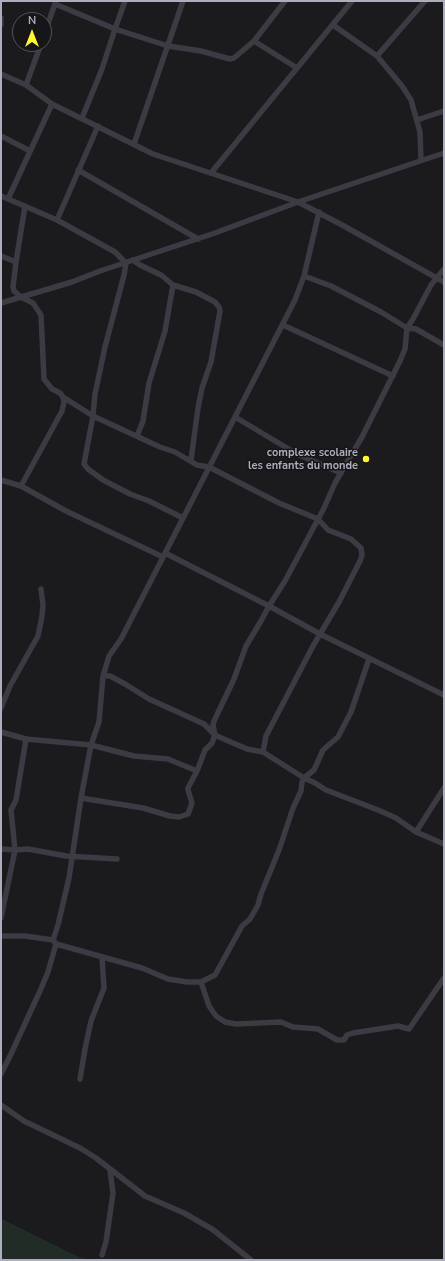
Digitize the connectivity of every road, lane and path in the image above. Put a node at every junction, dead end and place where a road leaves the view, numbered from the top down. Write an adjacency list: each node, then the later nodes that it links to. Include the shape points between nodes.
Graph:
1 (125, 1): 11 (street)
2 (183, 1): 13 (street)
3 (285, 1): 12 (street)
4 (352, 1): 10 (street)
5 (425, 1): 15 (street)
6 (56, 3): 7 (street); 11 (street)
7 (52, 14)
8 (1, 18): 9 (street)
9 (1, 25)
10 (333, 25): 15 (street); 16 (street)
11 (115, 29): 13 (street); 21 (street)
12 (254, 41): 13 (street, via 230,59); 16 (street)
13 (168, 46): 25 (street)
14 (38, 52): 18 (street)
15 (377, 56): 22 (street, via 411,100)
16 (297, 68): 30 (street)
17 (1, 74): 18 (street)
18 (26, 85): 19 (street)
19 (52, 104): 21 (street); 26 (street)
20 (444, 111): 22 (street)
21 (82, 118): 23 (street)
22 (417, 120): 28 (street)
23 (98, 126): 25 (street); 29 (street)
24 (1, 136): 26 (street)
25 (134, 144): 30 (street, via 153,154)
26 (30, 151): 32 (street)
27 (444, 153): 28 (street)
28 (421, 160): 33 (street)
29 (78, 170): 36 (street); 37 (street)
30 (211, 173): 33 (street)
31 (1, 196): 32 (street)
32 (8, 199): 34 (street)
33 (298, 202): 35 (street); 37 (street)
34 (25, 206): 36 (street); 40 (street)
35 (319, 212): 43 (street); 44 (street)
36 (57, 220): 41 (street, via 115,252)
37 (198, 239): 39 (street)
38 (1, 256): 40 (street)
39 (133, 260): 41 (street); 46 (street, via 161,275)
40 (16, 262): 47 (street, via 13,287)
41 (126, 263): 47 (street); 54 (street, via 105,347)
42 (444, 269): 44 (street)
43 (304, 276): 49 (street); 50 (street, via 331,286)
44 (437, 278): 45 (street); 50 (street)
45 (444, 282)
46 (173, 285): 56 (street, via 165,331 149,383 143,421); 57 (street, via 206,297 218,304 220,311 211,362 198,408)
47 (21, 297): 48 (street); 53 (street, via 34,303 41,315 44,379)
48 (1, 303)
49 (283, 325): 52 (street); 55 (street)
50 (407, 328): 51 (street, via 416,329); 52 (street, via 405,350)
51 (444, 345)
52 (393, 376): 59 (street)
53 (63, 397): 54 (street); 61 (street, via 62,412)
54 (93, 416): 56 (street); 62 (street, via 85,466 103,480)
55 (235, 417): 58 (street); 59 (street, via 297,454)
56 (137, 436): 57 (street)
57 (191, 460): 58 (street, via 197,465)
58 (209, 467): 62 (street); 63 (street)
59 (341, 473): 63 (street)
60 (1, 480): 61 (street)
61 (21, 486): 64 (street, via 66,511)
62 (183, 518): 64 (street)
63 (318, 519): 66 (street); 67 (street, via 328,530 355,541 362,551 360,561 346,589)
64 (164, 555): 66 (street); 69 (street, via 121,639 109,656)
65 (41, 589): 71 (street, via 43,605 38,636 10,686)
66 (269, 606): 67 (street); 73 (street, via 246,646 214,721)
67 (320, 634): 68 (street); 76 (street, via 266,736)
68 (369, 659): 70 (street); 78 (street, via 351,712 338,737 323,750 314,770)
69 (103, 676): 73 (street, via 110,676 149,700 204,724); 75 (street, via 100,722)
70 (444, 695)
71 (1, 708)
72 (1, 732): 74 (street)
73 (215, 735): 76 (street, via 247,749); 77 (street, via 205,750)
74 (26, 739): 75 (street); 84 (street, via 16,800 11,810)
75 (91, 745): 77 (street, via 134,756 168,760); 80 (street)
76 (263, 752): 78 (street)
77 (197, 771): 80 (street, via 188,788 192,803 188,814 183,816 170,816 143,808)
78 (304, 778): 81 (street, via 326,790 390,815); 92 (street, via 258,905 250,919 242,926 215,976)
79 (444, 788): 81 (street)
80 (81, 798): 85 (street)
81 (416, 832): 82 (street)
82 (444, 844)
83 (1, 849): 84 (street)
84 (15, 850): 85 (street, via 28,849); 87 (street)
85 (72, 856): 86 (street); 89 (street)
86 (116, 859)
87 (1, 918)
88 (1, 936): 89 (street, via 25,936)
89 (55, 942): 90 (street); 93 (street, via 48,972)
90 (102, 957): 92 (street, via 142,968 168,979); 94 (street, via 104,988 91,1021)
91 (444, 978): 92 (street, via 409,1029 398,1026 353,1033 344,1040 337,1040 318,1028 293,1028 281,1022 225,1022 216,1016 209,1006)
92 (201, 982)
93 (1, 1074)
94 (80, 1079)
95 (1, 1105): 96 (street, via 24,1121 80,1148)
96 (110, 1170): 97 (street, via 113,1193); 98 (street, via 145,1196 212,1229)
97 (102, 1255)
98 (251, 1260)

